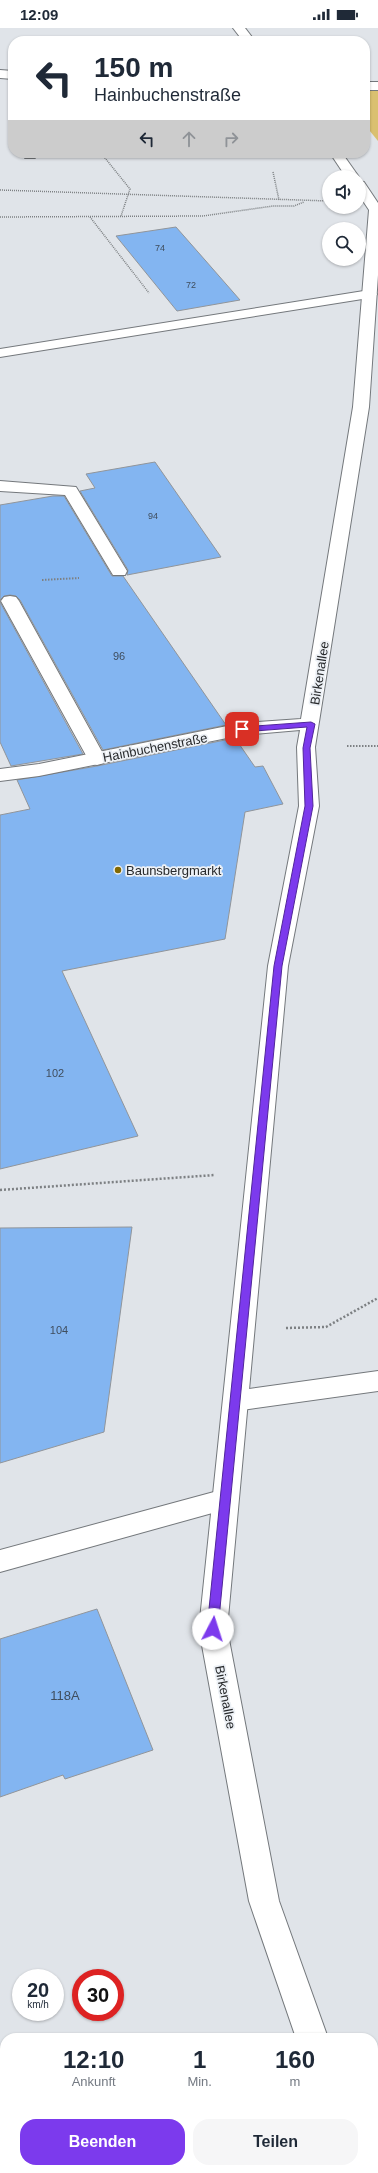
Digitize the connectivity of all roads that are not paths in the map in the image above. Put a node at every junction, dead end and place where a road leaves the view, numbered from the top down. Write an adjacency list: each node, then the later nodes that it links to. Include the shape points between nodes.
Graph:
1 (239, 28): 2 (street)
2 (245, 36)
3 (340, 158): 4 (street)
4 (348, 170)
5 (366, 195): 6 (street, Birkenallee, via 376,210)
6 (370, 294): 7 (street); 11 (street, Birkenallee, via 361,407)
7 (0, 353)
8 (0, 486): 9 (street, via 70,490)
9 (119, 571)
10 (10, 600): 12 (street)
11 (311, 724): 12 (street, Hainbuchenstraße, via 242,729); 15 (street, Birkenallee, via 306,748 309,806 278,966)
12 (97, 758): 13 (street, Hainbuchenstraße)
13 (0, 775)
14 (378, 1381): 15 (street)
15 (235, 1401): 16 (street, Birkenallee)
16 (225, 1500): 17 (street); 18 (street, Birkenallee, via 213,1629 264,1901)
17 (0, 1561)
18 (310, 2033)

